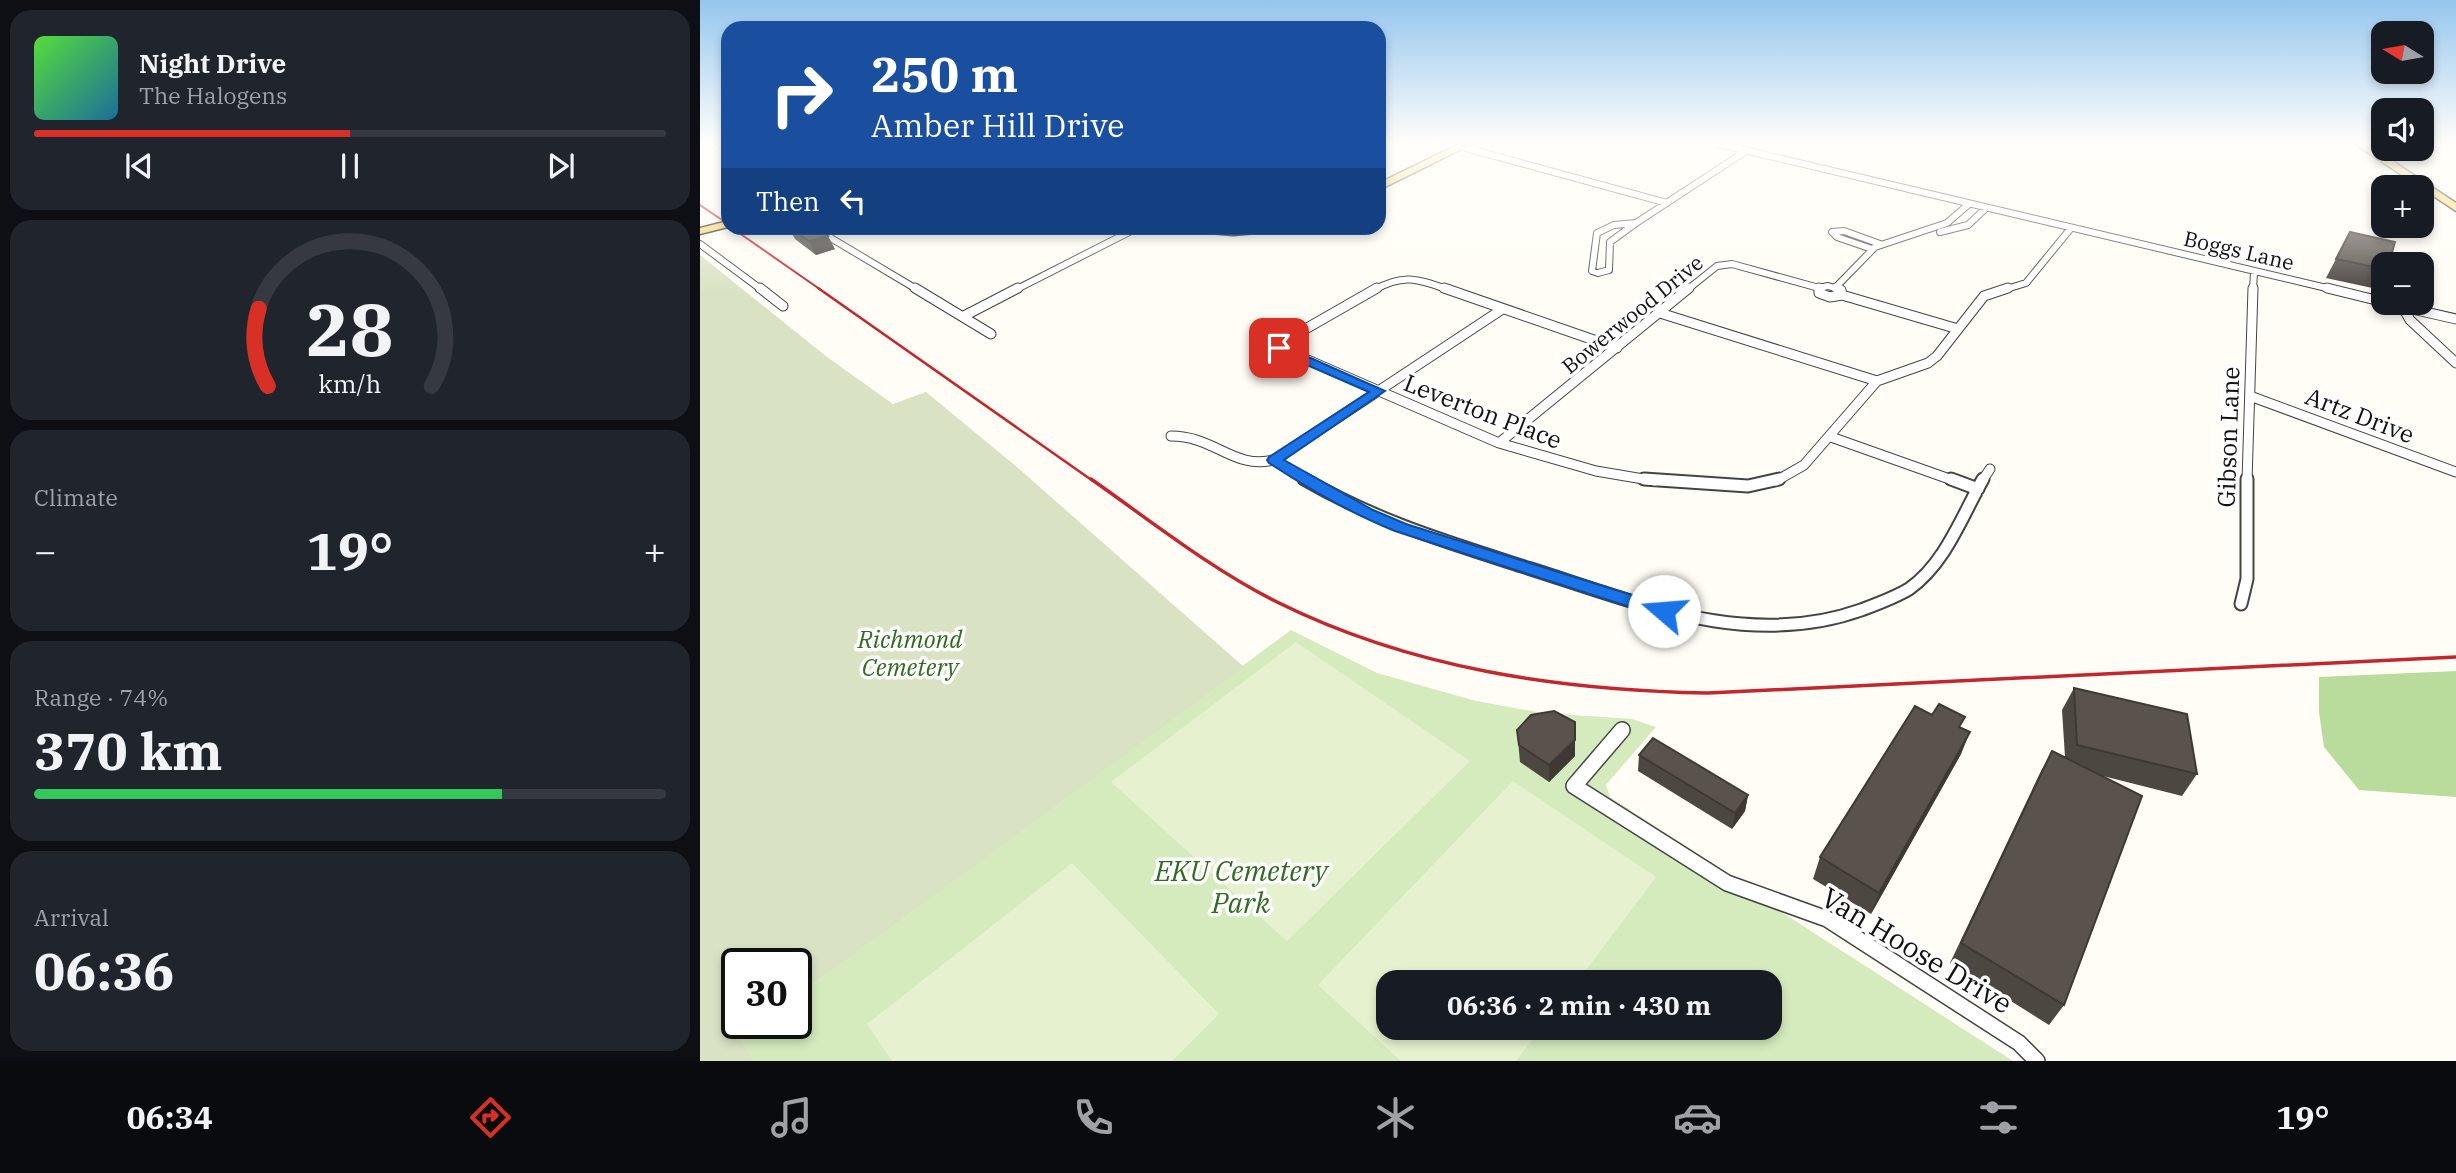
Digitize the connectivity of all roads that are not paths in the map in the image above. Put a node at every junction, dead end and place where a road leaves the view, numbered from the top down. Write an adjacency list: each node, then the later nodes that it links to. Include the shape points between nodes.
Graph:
1 (1633, 194): 5 (street)
2 (1680, 194): 5 (street)
3 (1926, 194): 6 (street, Boggs Lane)
4 (2434, 194): 9 (main road)
5 (1667, 203): 11 (street)
6 (1969, 204): 8 (street, Boggs Lane); 15 (street, via 1948,225)
7 (2434, 204): 10 (main road)
8 (1986, 208): 13 (street, Boggs Lane); 15 (street, via 1964,227)
9 (2456, 208)
10 (2456, 219)
11 (1636, 223): 11 (street, via 1614,225 1597,233 1592,271 1609,270 1610,242)
12 (721, 226): 14 (main road)
13 (2071, 228): 21 (street, Boggs Lane); 31 (street, via 2026,283 1984,296)
14 (700, 231)
15 (1920, 234): 19 (street)
16 (826, 235): 29 (street)
17 (1123, 235): 29 (street)
18 (700, 244): 24 (street)
19 (1880, 244): 20 (street); 20 (street, via 1844,231 1832,232)
20 (1871, 249): 22 (street)
21 (2254, 272): 23 (street, Boggs Lane); 37 (street, Gibson Lane)
22 (1839, 291): 26 (street, Bowerwood Drive, via 1827,297 1819,288 1725,265 1710,271); 31 (street)
23 (2371, 299)
24 (783, 306)
25 (1501, 310): 33 (street, Leverton Place); 36 (street); 36 (street, Leverton Place, via 1401,278 1281,343 1282,351)
26 (1660, 313): 33 (street, Bowerwood Drive); 35 (street)
27 (2434, 314): 30 (street, Boggs Lane)
28 (2407, 315): 34 (street)
29 (964, 316): 32 (street)
30 (2456, 319)
31 (1958, 329): 35 (street, via 1928,363)
32 (991, 334)
33 (1617, 348): 40 (street, Bowerwood Drive)
34 (2456, 363)
35 (1877, 381): 39 (street, Leverton Place)
36 (1378, 391): 40 (street, Leverton Place); 41 (street)
37 (2250, 397): 43 (street, Artz Drive); 45 (street, Gibson Lane, via 2247,579)
38 (1171, 436): 41 (street, via 1208,442 1245,462)
39 (1831, 437): 40 (street, Leverton Place, via 1804,465 1776,481 1748,486 1654,481 1596,471); 44 (street)
40 (1499, 443)
41 (1274, 460): 44 (street, via 1331,495 1400,527 1664,611 1739,626 1823,623 1899,596 1922,579 1945,548)
42 (1990, 469): 44 (street)
43 (2456, 472)
44 (1978, 489)
45 (2241, 604)
46 (1623, 729): 47 (street, Van Hoose Drive, via 1574,786 1727,883 1827,919 2019,1043)
47 (2037, 1061)

